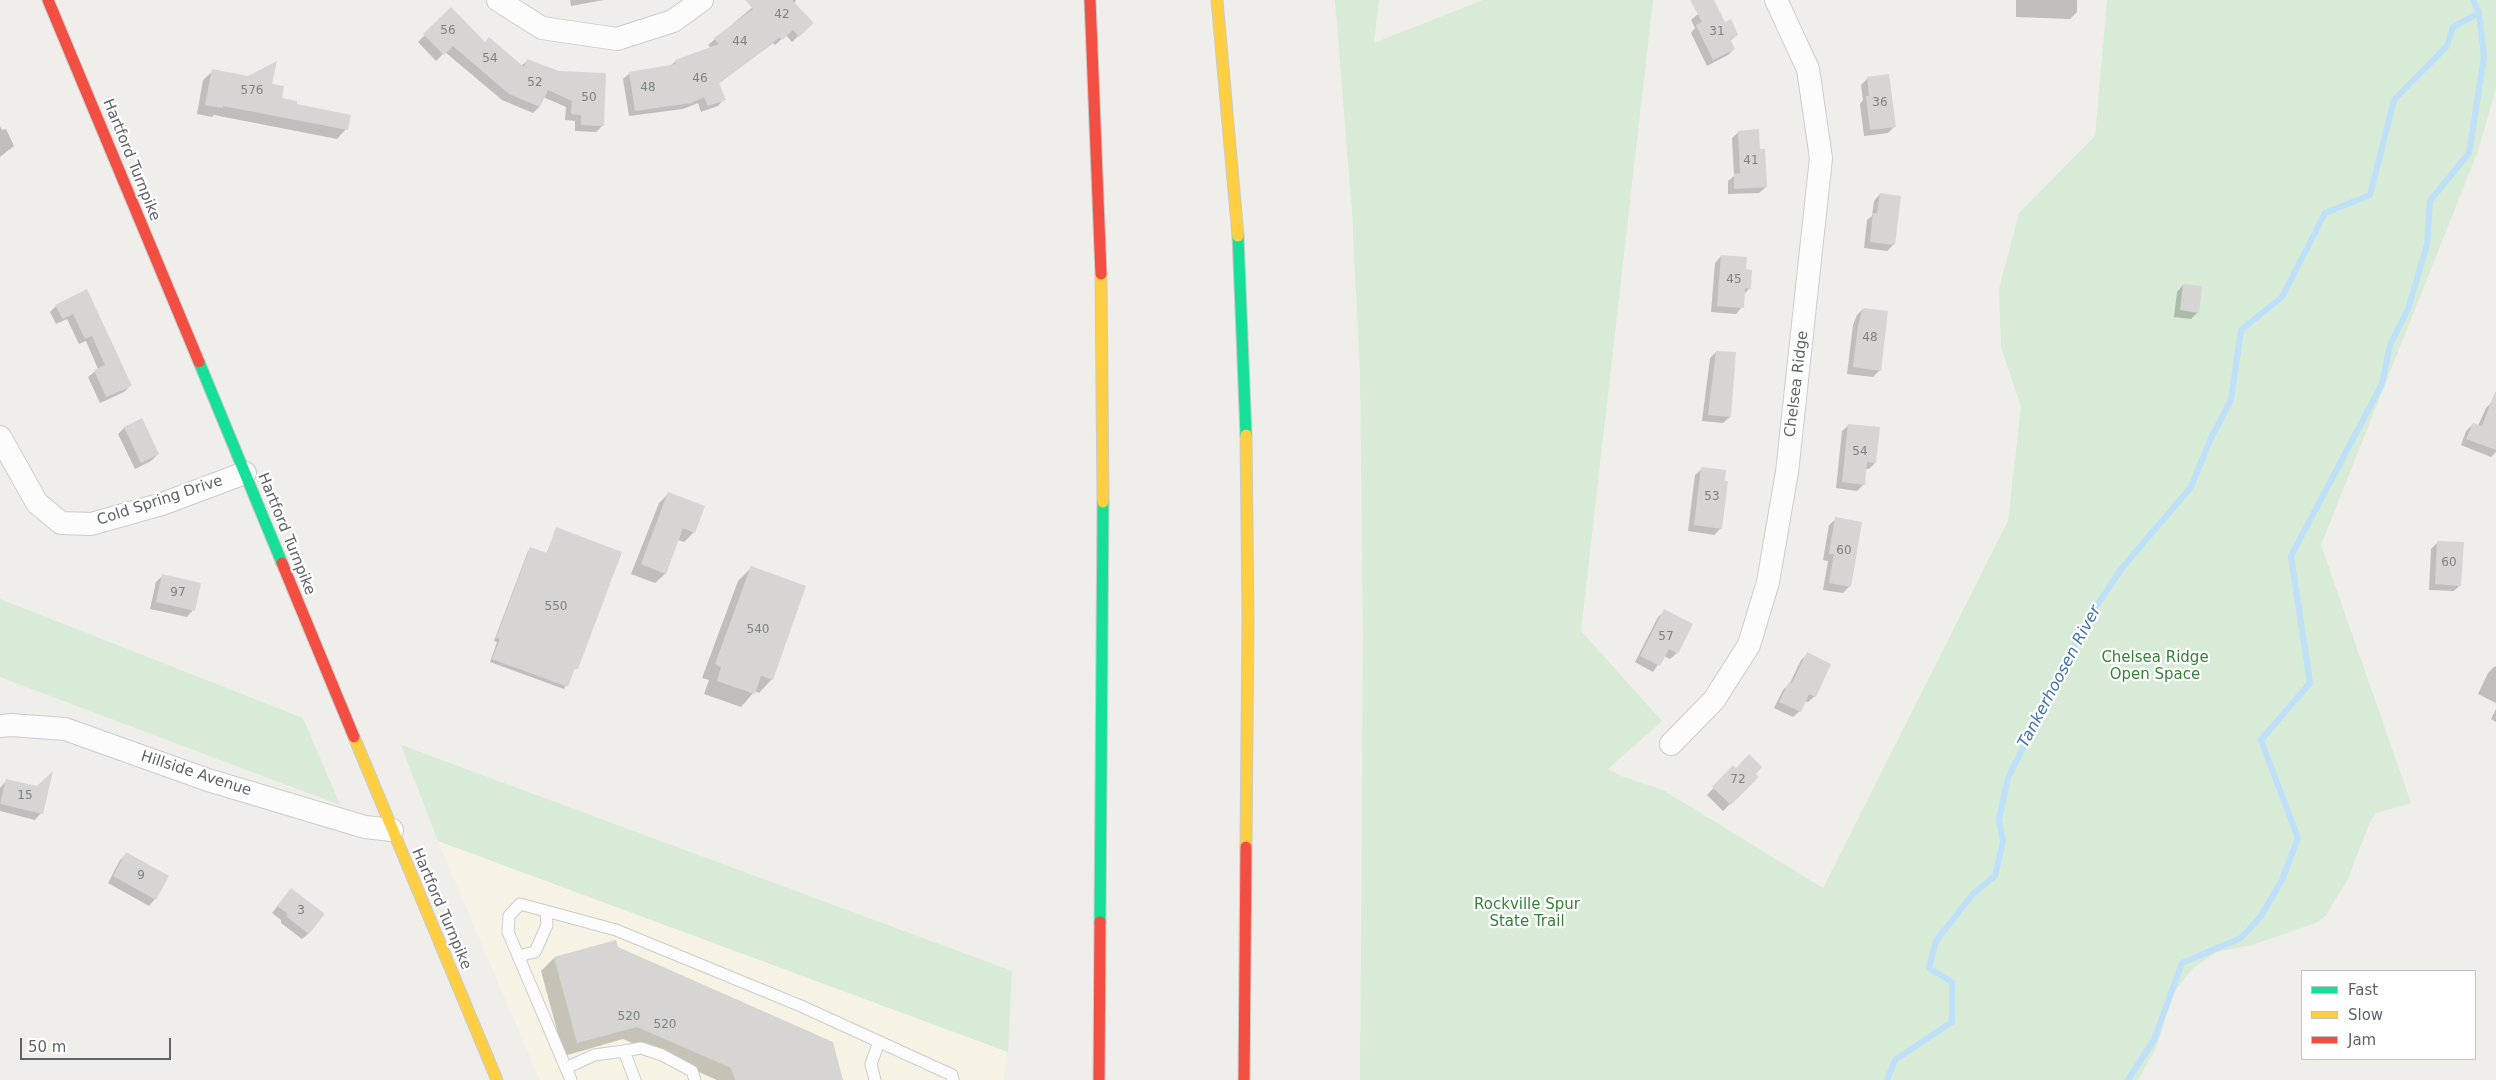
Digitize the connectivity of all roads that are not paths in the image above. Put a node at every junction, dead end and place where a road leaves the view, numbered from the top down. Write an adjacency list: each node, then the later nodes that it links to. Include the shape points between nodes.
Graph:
1 (48, 0): 8 (main road, Hartford Turnpike)
2 (498, 0): 3 (street, via 542,28 617,39 673,21)
3 (702, 0)
4 (1090, 0): 23 (main road, via 1101,238 1104,418)
5 (1217, 0): 24 (main road, via 1238,238 1247,458)
6 (1776, 0): 10 (street, Chelsea Ridge, via 1808,68 1821,158 1787,472 1768,582 1749,645 1714,700)
7 (0, 437): 8 (street, Cold Spring Drive, via 37,503 61,523 91,524 162,504)
8 (245, 473): 11 (main road, Hartford Turnpike)
9 (0, 726): 11 (street, Hillside Avenue, via 65,729 208,780 365,827)
10 (1671, 744)
11 (392, 830): 17 (main road, Hartford Turnpike)
12 (546, 911): 13 (lane, via 547,925 535,952); 13 (lane, via 520,904 509,916 508,932); 14 (lane, via 616,930 801,1006)
13 (518, 956): 16 (lane)
14 (879, 1042): 21 (lane, via 871,1064); 22 (lane, via 952,1075)
15 (624, 1051): 16 (lane, via 594,1055); 19 (lane); 20 (lane, via 641,1048 662,1055 692,1071)
16 (566, 1068): 18 (lane)
17 (497, 1080)
18 (570, 1080)
19 (635, 1080)
20 (695, 1080)
21 (875, 1080)
22 (953, 1080)
23 (1098, 1080)
24 (1244, 1080)

